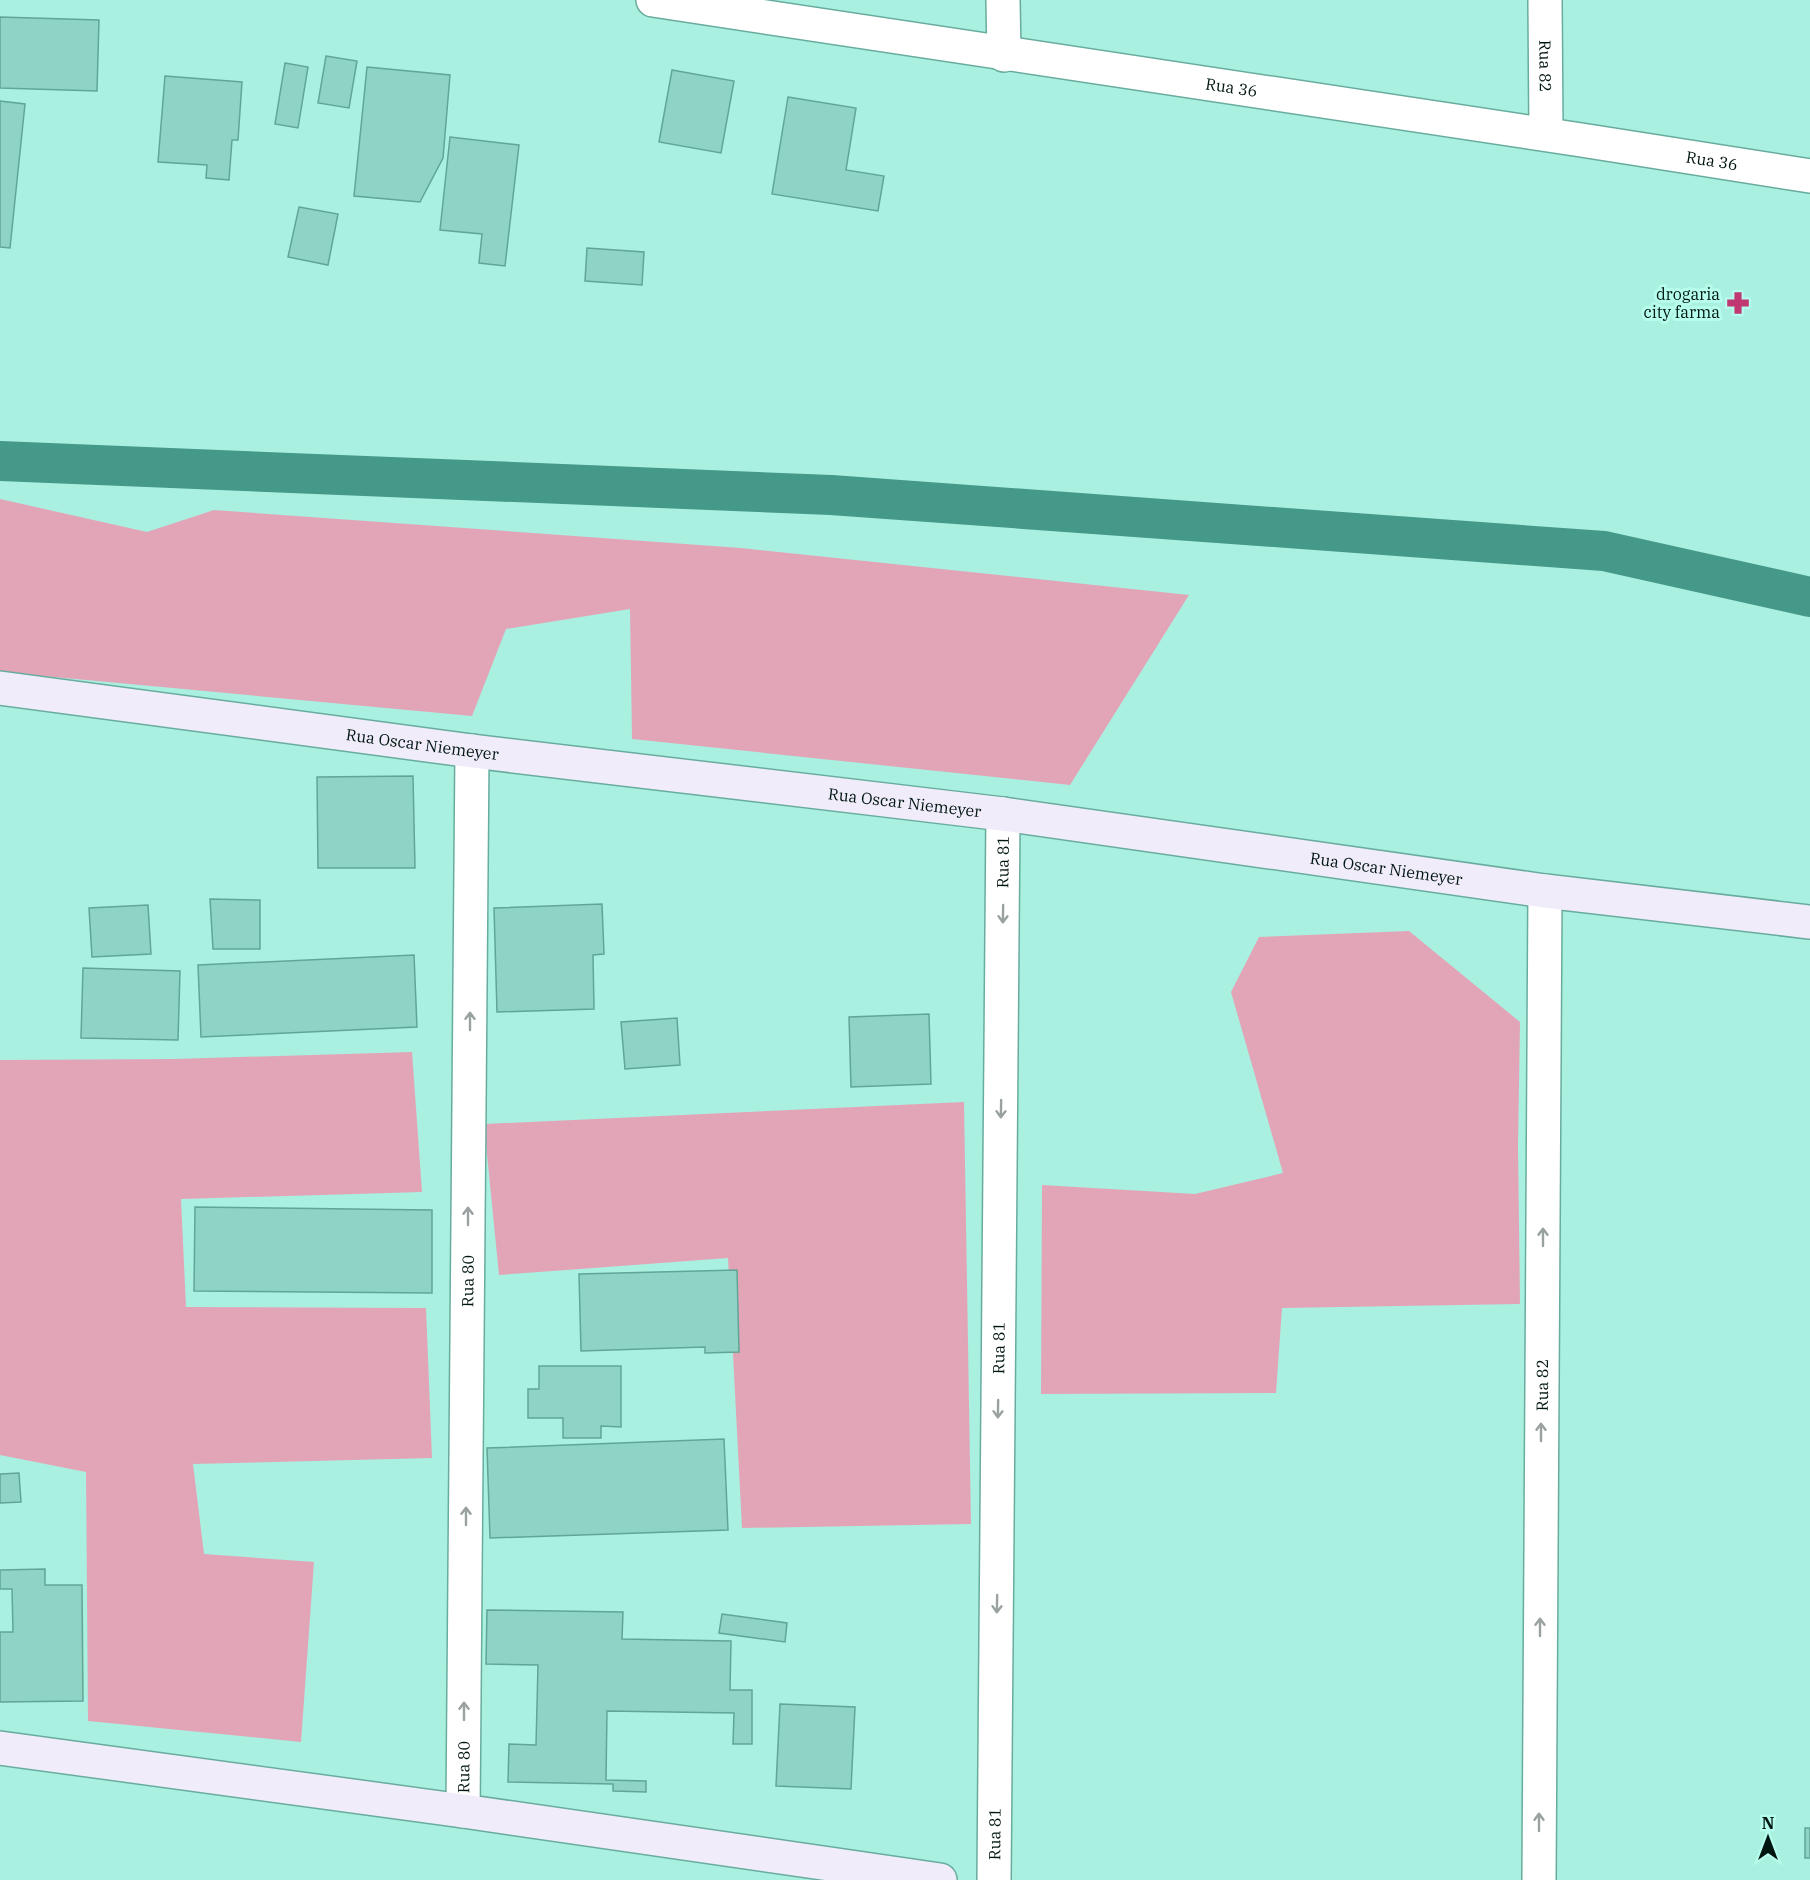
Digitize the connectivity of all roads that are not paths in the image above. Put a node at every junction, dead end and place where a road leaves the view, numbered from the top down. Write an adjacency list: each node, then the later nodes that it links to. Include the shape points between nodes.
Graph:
1 (653, 0): 4 (street, Rua 36)
2 (1003, 0): 4 (street)
3 (1545, 0): 5 (street, Rua 82)
4 (1004, 55): 5 (street, Rua 36)
5 (1546, 133): 6 (street, Rua 36)
6 (1810, 176)
7 (0, 688): 8 (street, Rua Oscar Niemeyer)
8 (472, 751): 9 (street, Rua Oscar Niemeyer); 13 (street, Rua 80, one-way to 8)
9 (1003, 814): 10 (street, Rua Oscar Niemeyer); 15 (street, Rua 81, one-way to 15)
10 (1545, 891): 11 (street, Rua Oscar Niemeyer); 16 (street, Rua 82, one-way to 10)
11 (1810, 922)
12 (0, 1748): 13 (street)
13 (463, 1811): 14 (street)
14 (940, 1880)
15 (994, 1880)
16 (1539, 1880)

